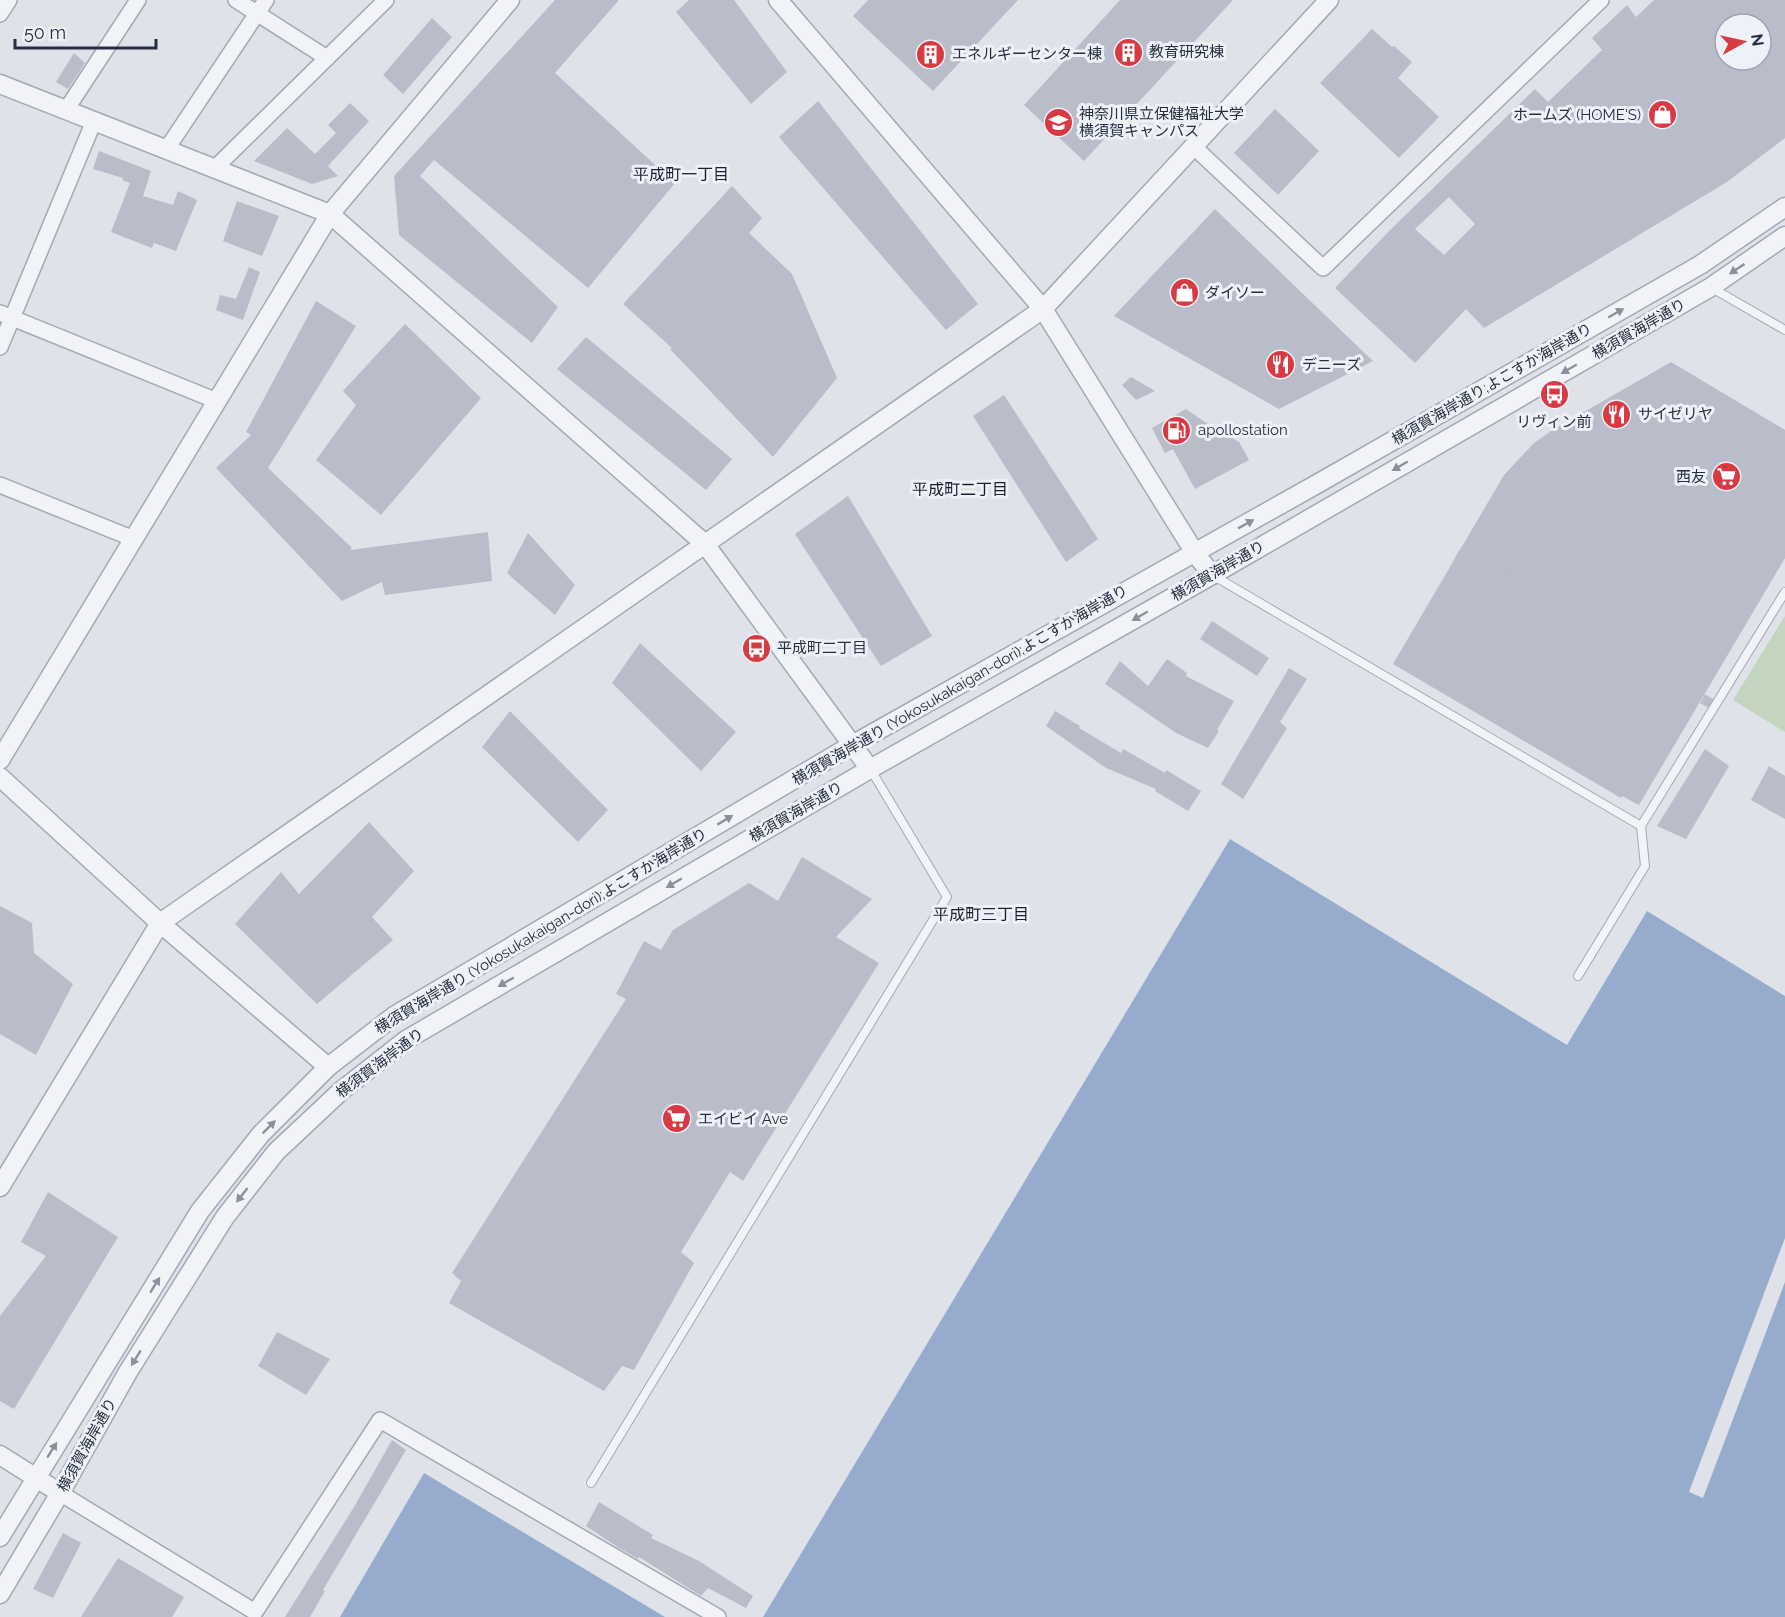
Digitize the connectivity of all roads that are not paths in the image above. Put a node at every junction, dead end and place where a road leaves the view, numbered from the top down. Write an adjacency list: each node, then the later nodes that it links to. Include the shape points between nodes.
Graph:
1 (9, 0): 11 (street)
2 (138, 0): 14 (street)
3 (236, 0): 10 (street)
4 (266, 0): 10 (street)
5 (386, 0): 12 (street)
6 (510, 0): 20 (street)
7 (778, 0): 23 (street)
8 (1329, 0): 16 (street)
9 (1601, 0): 16 (street, via 1323,268)
10 (257, 14): 12 (street); 17 (street)
11 (0, 15)
12 (327, 58): 18 (street)
13 (0, 84): 14 (street)
14 (66, 110): 15 (street)
15 (94, 121): 17 (street); 24 (street)
16 (1193, 146): 23 (street)
17 (166, 150): 18 (street)
18 (214, 168): 20 (street)
19 (1785, 207): 31 (street, 横須賀海岸通り;よこすか海岸通り, one-way to 19, via 1700,265)
20 (330, 214): 27 (street); 30 (street)
21 (1785, 236): 22 (street, 横須賀海岸通り, one-way to 22)
22 (1711, 287): 25 (lane); 32 (street, 横須賀海岸通り, one-way to 32)
23 (1043, 309): 30 (street); 31 (street)
24 (6, 316): 26 (street); 27 (street)
25 (1785, 330)
26 (0, 347)
27 (217, 401): 29 (street)
28 (0, 485): 29 (street)
29 (134, 539): 35 (street)
30 (705, 544): 34 (street); 39 (street)
31 (1195, 553): 32 (street); 34 (street, 横須賀海岸通り (Yokosukakaigan-dori);よこすか海岸通り)
32 (1212, 575): 36 (street, 横須賀海岸通り, one-way to 36); 38 (lane)
33 (1785, 592): 38 (lane)
34 (852, 745): 36 (street); 41 (street, 横須賀海岸通り (Yokosukakaigan-dori);よこすか海岸通り, one-way to 34, via 394,1016)
35 (0, 760)
36 (870, 769): 45 (lane, via 947,897); 46 (street, 横須賀海岸通り, one-way to 46, via 406,1040 341,1091 276,1152 225,1217 128,1372)
37 (0, 777): 39 (street)
38 (1641, 826): 40 (lane, via 1645,866)
39 (160, 923): 41 (street); 42 (street)
40 (1578, 976)
41 (328, 1067): 44 (street, 横須賀海岸通り (Yokosukakaigan-dori);よこすか海岸通り, one-way to 41, via 200,1211 261,1134)
42 (0, 1187)
43 (0, 1455): 44 (street)
44 (35, 1477): 46 (street); 47 (street, 横須賀海岸通り (Yokosukakaigan-dori);よこすか海岸通り)
45 (591, 1483)
46 (60, 1493): 48 (street, 横須賀海岸通り); 49 (street)
47 (0, 1537)
48 (0, 1594)
49 (253, 1614): 50 (street, via 380,1420)
50 (718, 1617)

